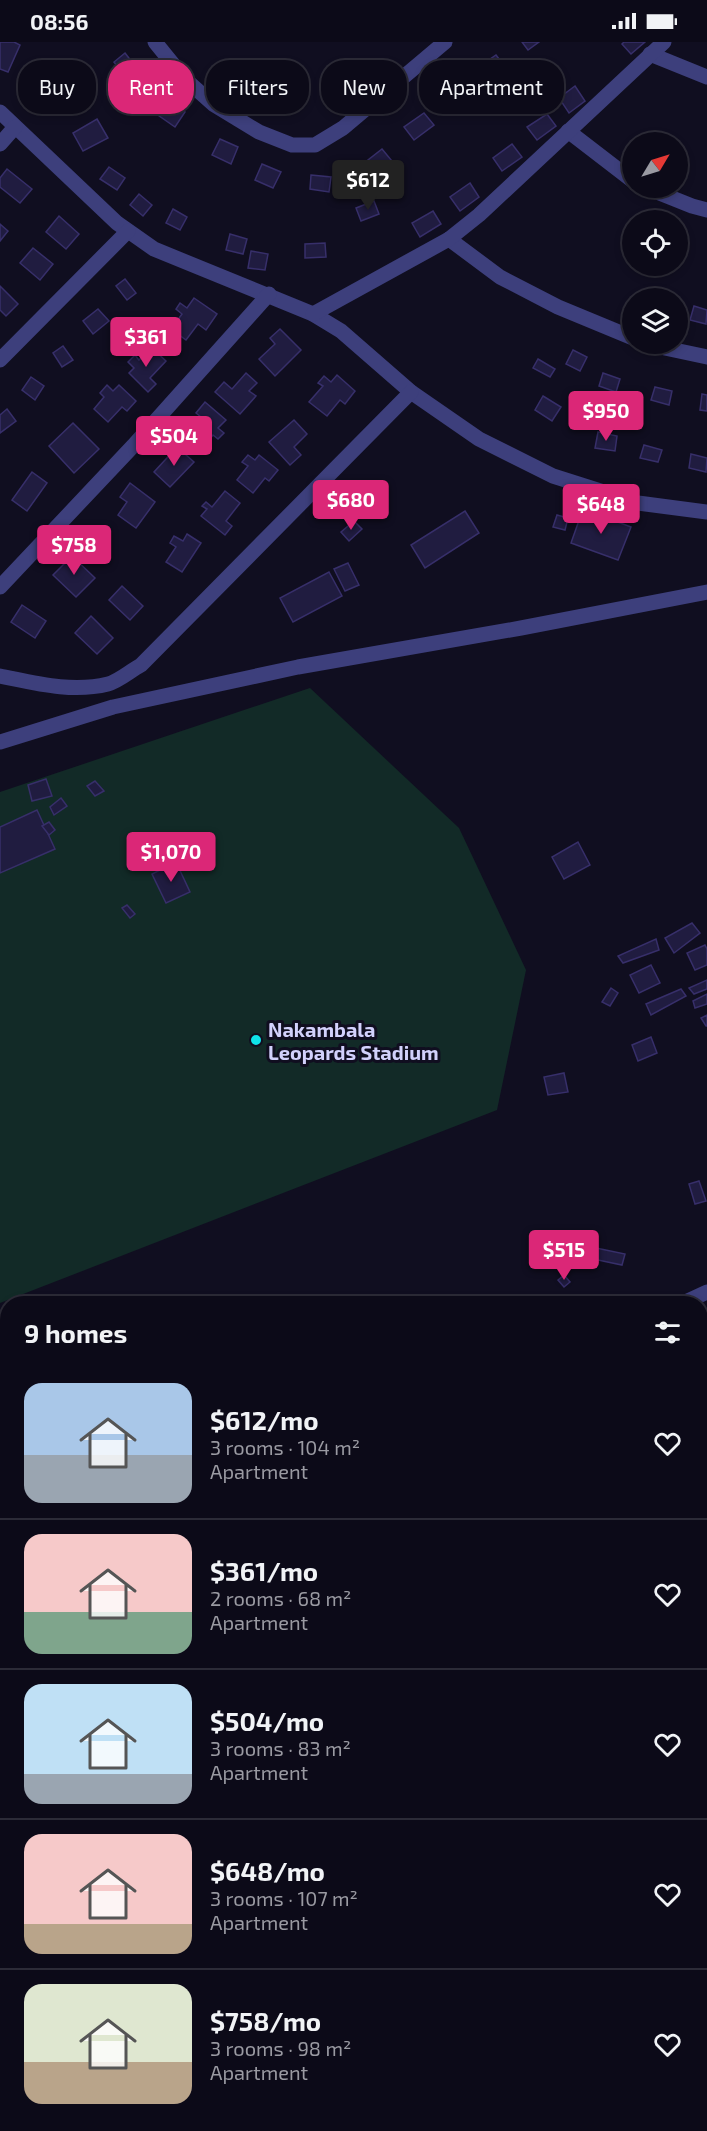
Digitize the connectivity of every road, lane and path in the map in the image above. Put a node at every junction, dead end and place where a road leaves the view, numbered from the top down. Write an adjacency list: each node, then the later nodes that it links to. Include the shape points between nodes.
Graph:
1 (155, 42): 2 (street, via 185,79 213,104 259,132 291,145 315,145 343,128)
2 (445, 42)
3 (664, 42): 4 (street)
4 (650, 54): 5 (street); 8 (street)
5 (707, 77)
6 (0, 112): 7 (street)
7 (15, 127): 9 (street); 13 (street)
8 (567, 131): 10 (street); 14 (street)
9 (0, 144)
10 (622, 173)
11 (674, 198): 12 (street)
12 (707, 210)
13 (128, 231): 15 (street, via 154,249); 20 (street)
14 (449, 240): 16 (street); 17 (street, via 500,277)
15 (269, 294): 16 (street); 23 (street, via 134,446)
16 (313, 314): 21 (street, via 341,331)
17 (622, 333)
18 (688, 353): 19 (street)
19 (707, 357)
20 (0, 360)
21 (411, 392): 22 (street, via 479,439 553,476 638,503); 26 (street, via 141,665)
22 (707, 512)
23 (0, 587)
24 (707, 592): 27 (street, via 298,667)
25 (0, 676): 26 (street, via 78,688)
26 (109, 684): 27 (street)
27 (112, 707): 28 (street)
28 (0, 742)

